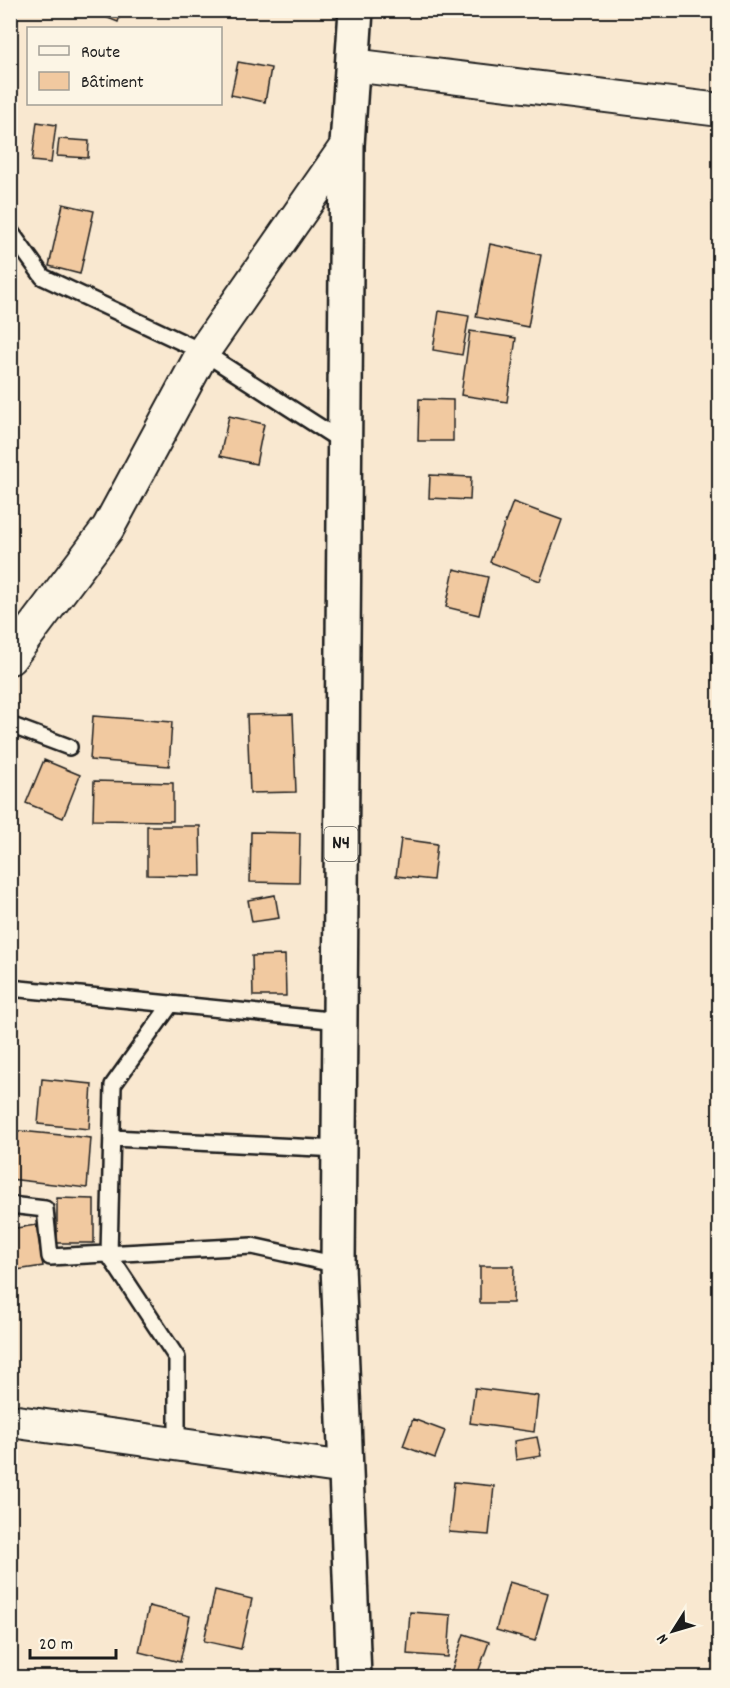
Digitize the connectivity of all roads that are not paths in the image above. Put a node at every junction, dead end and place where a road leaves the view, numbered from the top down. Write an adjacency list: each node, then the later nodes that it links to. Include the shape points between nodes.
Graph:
1 (356, 10): 2 (highway, N4)
2 (352, 65): 3 (street); 4 (highway, N4)
3 (720, 110)
4 (347, 145): 6 (street); 7 (highway, N4)
5 (10, 231): 6 (lane, via 43,277)
6 (203, 352): 7 (lane); 8 (street, via 108,528)
7 (343, 442): 13 (highway, N4)
8 (10, 658)
9 (10, 725): 10 (lane)
10 (69, 747)
11 (10, 988): 12 (lane)
12 (171, 1004): 13 (lane); 14 (lane, via 113,1085)
13 (340, 1021): 15 (highway, N4)
14 (112, 1138): 15 (lane); 17 (lane)
15 (339, 1149): 18 (highway, N4)
16 (10, 1205): 17 (lane, via 45,1209 50,1257)
17 (109, 1255): 18 (lane, via 252,1246); 20 (lane, via 177,1358)
18 (338, 1265): 21 (highway, N4)
19 (10, 1421): 20 (street)
20 (177, 1444): 21 (street)
21 (346, 1468): 22 (highway, N4)
22 (357, 1676)

